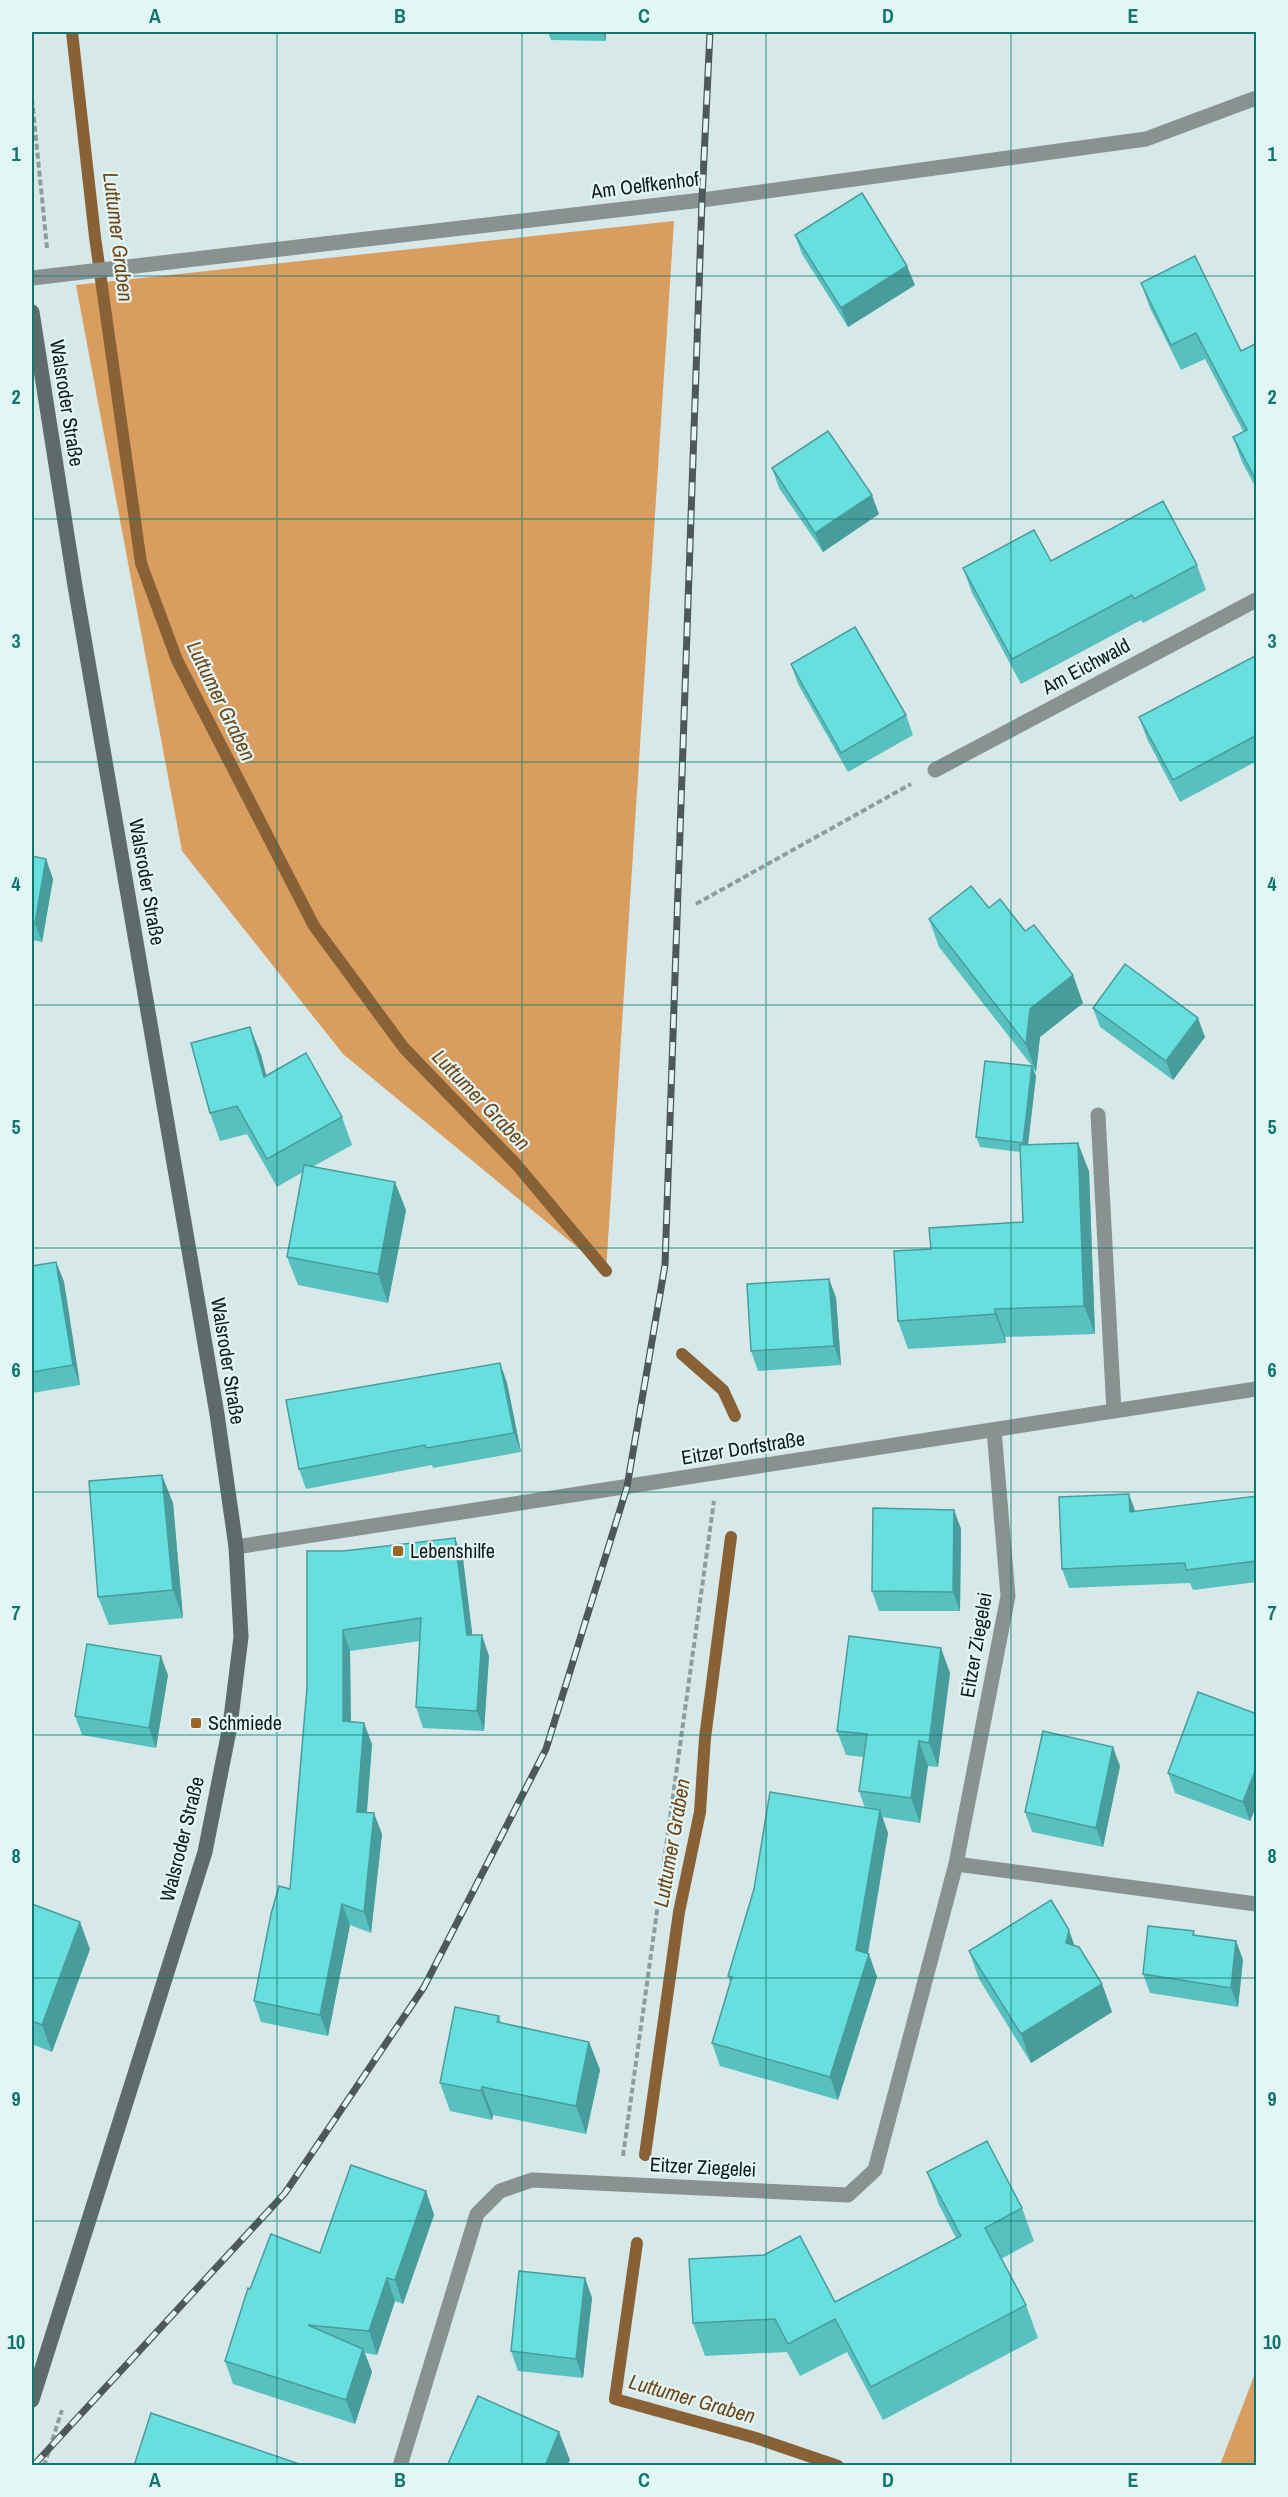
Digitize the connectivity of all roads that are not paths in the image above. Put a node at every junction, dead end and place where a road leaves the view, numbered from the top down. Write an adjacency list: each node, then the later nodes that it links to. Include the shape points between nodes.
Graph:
1 (1257, 98): 2 (street, Am Oelfkenhof, via 1146,139 702,200)
2 (32, 278)
3 (32, 321): 10 (main road, Walsroder Straße, via 217,1414)
4 (1257, 600): 5 (street, Am Eichwald)
5 (935, 770)
6 (1098, 1115): 8 (street)
7 (1257, 1389): 8 (street, Eitzer Dorfstraße)
8 (1114, 1411): 9 (street, Eitzer Dorfstraße)
9 (994, 1430): 10 (street, Eitzer Dorfstraße); 11 (street, Eitzer Ziegelei, via 1008,1596)
10 (236, 1547): 13 (main road, Walsroder Straße, via 241,1637 230,1726 205,1852)
11 (956, 1864): 12 (street); 14 (street, Eitzer Ziegelei, via 875,2170 848,2195 532,2180 500,2191 477,2214)
12 (1257, 1904)
13 (32, 2400)
14 (400, 2466)

